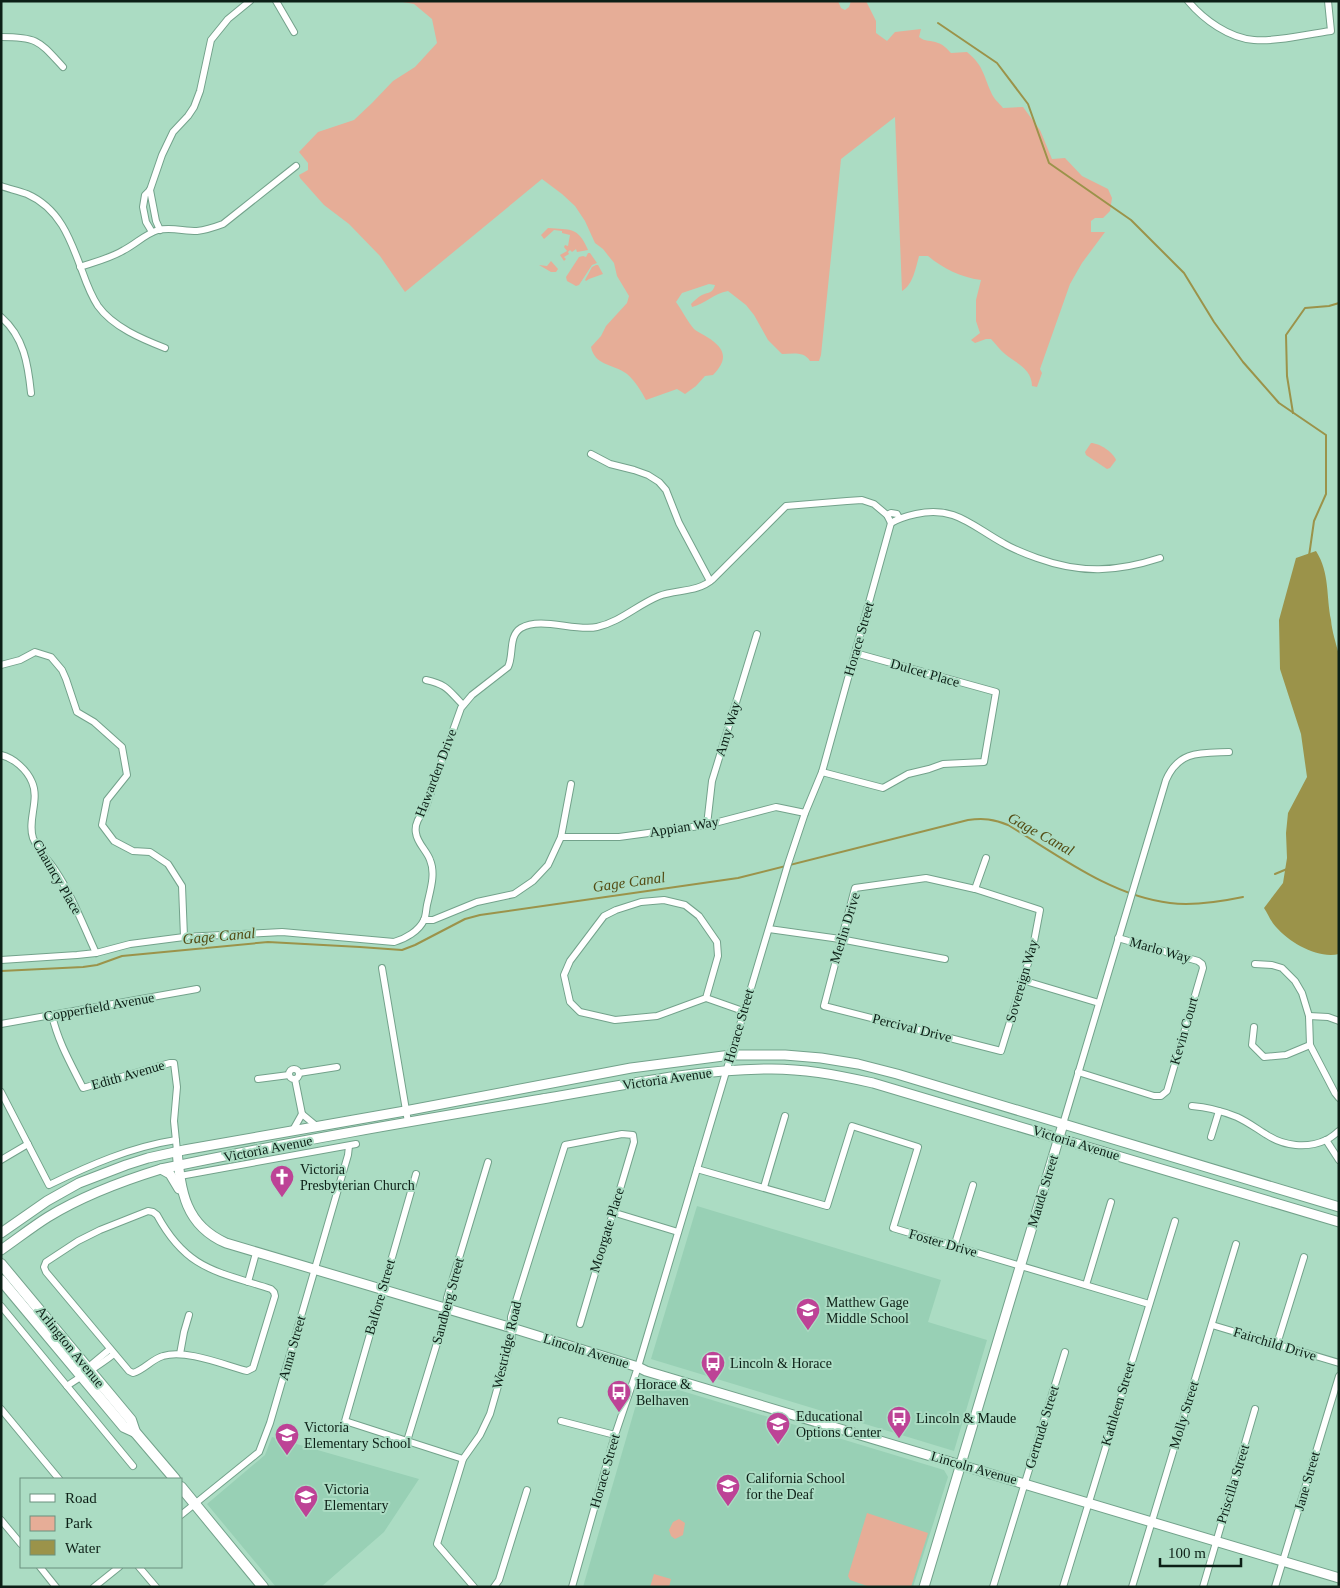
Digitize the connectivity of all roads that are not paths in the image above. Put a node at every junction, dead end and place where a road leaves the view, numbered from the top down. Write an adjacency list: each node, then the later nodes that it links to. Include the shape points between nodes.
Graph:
1 (250, 1): 10 (street, via 228,19 211,40 194,107 173,132)
2 (276, 1): 5 (street)
3 (1188, 1): 4 (street, via 1221,29 1253,40 1331,31)
4 (1328, 1)
5 (294, 32)
6 (1, 37): 7 (street, via 34,40)
7 (63, 67)
8 (296, 166): 11 (street, via 223,224 198,231)
9 (1, 186): 13 (street, via 36,199 56,215 68,234)
10 (150, 190): 11 (street); 12 (street, via 145,195 143,207)
11 (160, 230): 12 (street)
12 (152, 232): 13 (street, via 125,250)
13 (80, 267): 15 (street, via 89,292 110,320)
14 (1, 317): 16 (street, via 18,337 25,355)
15 (165, 348)
16 (31, 393)
17 (591, 454): 22 (street, via 659,482 666,490)
18 (887, 515): 19 (street, Hawarden Drive, via 897,514); 20 (street, Hawarden Drive); 22 (street, Hawarden Drive, via 874,504 862,500 786,506)
19 (899, 518): 20 (street, Hawarden Drive); 21 (street, Hawarden Drive, via 920,513 951,514 1005,545 1038,559 1070,567 1100,571)
20 (892, 523): 24 (street, Horace Street)
21 (1160, 558)
22 (710, 581): 27 (street, Hawarden Drive, via 696,589 660,596 614,622 596,628 540,624 520,628 512,640 508,667)
23 (757, 634): 33 (street, Amy Way, via 712,781)
24 (855, 653): 30 (street, Horace Street); 30 (street, Dulcet Place, via 996,692 984,762 943,764 908,774 883,788)
25 (1, 665): 40 (street, via 35,652 51,657 65,676 77,712 94,722 122,747 127,775 107,800 102,825 114,841 134,851 150,852 168,864 182,886)
26 (426, 680): 27 (street, via 441,683)
27 (463, 705): 38 (street, Hawarden Drive, via 425,809 416,824 415,832 433,870)
28 (1229, 752): 41 (street, Maude Street, via 1190,755 1170,770)
29 (1, 755): 43 (street, Chauncy Place, via 22,767 32,780 35,792 33,837 68,891)
30 (822, 772): 32 (street, Horace Street)
31 (571, 784): 34 (street)
32 (805, 812): 33 (street, Appian Way, via 776,807); 39 (street, Horace Street)
33 (707, 825): 34 (street, Appian Way, via 619,837)
34 (561, 837): 38 (street, via 548,865 514,894 477,902 433,920)
35 (986, 858): 36 (street)
36 (975, 889): 37 (street, Merlin Drive); 42 (street, Merlin Drive, via 926,878 855,888)
37 (1040, 910): 49 (street, Sovereign Way)
38 (424, 920): 40 (street, via 410,935 394,942 282,932)
39 (769, 929): 42 (street); 54 (street, Horace Street)
40 (184, 937): 43 (street, via 130,944)
41 (1118, 938): 46 (street, Marlo Way); 52 (street, Maude Street)
42 (840, 939): 44 (street); 53 (street, Merlin Drive)
43 (96, 953): 45 (street)
44 (945, 959)
45 (1, 960)
46 (1202, 964): 66 (street, Kevin Court, via 1167,1091 1161,1096 1154,1096)
47 (1255, 964): 56 (street, via 1282,968 1302,993)
48 (382, 968): 72 (street)
49 (1022, 980): 52 (street); 61 (street, Sovereign Way)
50 (197, 989): 55 (street, Copperfield Avenue)
51 (706, 998): 51 (street, via 718,956 717,942 699,916 685,905 664,900 641,902 604,916 570,961 564,975 570,1002 580,1012 615,1020 657,1016); 54 (street)
52 (1099, 1003): 66 (street, Maude Street)
53 (824, 1006): 61 (street, Percival Drive)
54 (743, 1011): 62 (street, Horace Street)
55 (52, 1016): 58 (street, Copperfield Avenue); 63 (street, Edith Avenue, via 59,1040 83,1088)
56 (1308, 1016): 57 (street); 60 (street)
57 (1339, 1021)
58 (1, 1024)
59 (1254, 1027): 60 (street, via 1252,1045 1264,1057 1286,1055)
60 (1310, 1045): 70 (street)
61 (1001, 1051)
62 (731, 1055): 65 (street, Horace Street); 72 (main road, Victoria Avenue, via 631,1068); 77 (main road, Victoria Avenue, via 785,1055 858,1064)
63 (174, 1063): 84 (street, Lincoln Avenue, via 178,1087 174,1121)
64 (337, 1067): 67 (street)
65 (726, 1070): 76 (main road, Victoria Avenue); 83 (main road, Victoria Avenue, via 796,1070 873,1082); 95 (street, Horace Street)
66 (1078, 1072): 77 (street, Maude Street)
67 (295, 1075): 68 (street); 74 (street)
68 (258, 1079)
69 (1, 1092): 86 (street)
70 (1339, 1098)
71 (1192, 1106): 73 (street)
72 (406, 1111): 76 (street); 78 (main road, Victoria Avenue)
73 (1219, 1111): 82 (street); 85 (street, via 1282,1142 1306,1145)
74 (302, 1114): 78 (street); 79 (street)
75 (785, 1116): 99 (street)
76 (408, 1122): 93 (main road, Victoria Avenue)
77 (1063, 1124): 83 (main road, Maude Street); 102 (main road, Victoria Avenue)
78 (315, 1126): 79 (main road, Victoria Avenue)
79 (293, 1130): 89 (main road, Victoria Avenue)
80 (1339, 1131): 85 (street)
81 (633, 1135): 103 (street, Moorgate Place, via 634,1142); 126 (street, Westridge Road, via 566,1144 511,1317)
82 (1211, 1137)
83 (1059, 1138): 105 (main road, Victoria Avenue); 114 (main road, Maude Street)
84 (176, 1140): 86 (street, via 144,1146 110,1158 49,1185); 89 (street, Lincoln Avenue)
85 (1326, 1140): 91 (street)
86 (28, 1144): 90 (street)
87 (356, 1144): 88 (street)
88 (349, 1146): 97 (street); 115 (street, Anna Street)
89 (177, 1151): 93 (main road, Lincoln Avenue); 107 (main road, Victoria Avenue, via 126,1164 79,1183)
90 (1, 1160)
91 (1339, 1160)
92 (488, 1162): 122 (street, Sandberg Street)
93 (178, 1166): 94 (main road, Victoria Avenue); 97 (main road, Lincoln Avenue)
94 (162, 1169): 100 (main road, via 170,1174 177,1188); 110 (main road, Victoria Avenue, via 115,1184 72,1204)
95 (697, 1169): 99 (street, Foster Drive); 106 (street, Horace Street)
96 (416, 1174): 119 (street, Balfore Street)
97 (180, 1176): 100 (main road, Lincoln Avenue)
98 (973, 1185): 109 (street)
99 (764, 1188): 109 (street, Foster Drive, via 827,1206 852,1126 918,1147 893,1228)
100 (183, 1192): 111 (main road, Lincoln Avenue, via 192,1215 209,1234 226,1244)
101 (1111, 1202): 118 (street)
102 (1339, 1207)
103 (612, 1212): 106 (street); 124 (street, Moorgate Place)
104 (1175, 1221): 120 (street, Kathleen Street)
105 (1339, 1222)
106 (678, 1232): 132 (street, Horace Street)
107 (1, 1233)
108 (1236, 1244): 125 (street, Molly Street)
109 (954, 1246): 114 (street, Foster Drive)
110 (1, 1250)
111 (256, 1253): 115 (main road, Lincoln Avenue); 117 (street)
112 (1304, 1257): 127 (street)
113 (1, 1264): 133 (main road, Arlington Avenue, via 52,1323)
114 (1020, 1265): 118 (street, Foster Drive); 142 (main road, Maude Street)
115 (314, 1270): 119 (main road, Lincoln Avenue); 150 (street, Anna Street, via 259,1452)
116 (1, 1280): 133 (main road, Arlington Avenue)
117 (248, 1282): 128 (street, via 214,1272 185,1254 153,1212 148,1211 78,1241 46,1262 44,1267); 130 (street, via 271,1289 275,1296 251,1371)
118 (1086, 1284): 120 (street, Foster Drive)
119 (382, 1290): 122 (main road, Lincoln Avenue); 140 (street, Balfore Street, via 345,1421)
120 (1149, 1304): 149 (street, Kathleen Street)
121 (1, 1306): 135 (street)
122 (446, 1309): 126 (main road, Lincoln Avenue); 140 (street, Sandberg Street)
123 (189, 1315): 130 (street)
124 (580, 1324)
125 (1212, 1325): 127 (street, Fairchild Drive); 153 (street, Molly Street)
126 (512, 1328): 132 (main road, Lincoln Avenue); 141 (street, Westridge Road, via 490,1414)
127 (1277, 1344): 131 (street, Fairchild Drive)
128 (112, 1351): 130 (street, via 133,1373 162,1356); 133 (street, via 92,1364)
129 (1065, 1352): 146 (street, Gertrude Street)
130 (180, 1354)
131 (1339, 1362)
132 (638, 1367): 139 (street, Horace Street); 142 (main road, Lincoln Avenue)
133 (85, 1374): 135 (street); 145 (main road, Arlington Avenue, via 131,1420 135,1432)
134 (1339, 1376): 156 (street, Jane Street)
135 (67, 1386): 143 (street)
136 (1, 1409): 144 (street)
137 (1256, 1409): 154 (street, Priscilla Street)
138 (561, 1421): 139 (street)
139 (615, 1435): 167 (street, Horace Street)
140 (407, 1441): 141 (street)
141 (463, 1459): 165 (street, Westridge Road, via 437,1544)
142 (960, 1464): 146 (main road, Lincoln Avenue); 168 (main road, Maude Street)
143 (133, 1466)
144 (58, 1478)
145 (173, 1478)
146 (1025, 1483): 149 (main road, Lincoln Avenue); 169 (street, Gertrude Street)
147 (182, 1488): 150 (main road)
148 (527, 1490): 166 (street, via 500,1580)
149 (1088, 1502): 153 (main road, Lincoln Avenue); 170 (street, Kathleen Street)
150 (195, 1503): 151 (street, Anna Street); 164 (main road)
151 (182, 1514)
152 (1, 1520): 155 (street)
153 (1151, 1521): 154 (main road, Lincoln Avenue); 171 (street, Molly Street)
154 (1217, 1540): 156 (main road, Lincoln Avenue); 172 (street, Priscilla Street)
155 (20, 1543)
156 (1283, 1560): 160 (main road, Lincoln Avenue); 173 (street, Jane Street)
157 (41, 1568): 161 (street)
158 (118, 1568): 162 (street)
159 (140, 1568): 163 (street)
160 (1339, 1578)
161 (56, 1587)
162 (94, 1587)
163 (156, 1587)
164 (263, 1587)
165 (474, 1587)
166 (494, 1587)
167 (572, 1587)
168 (924, 1587)
169 (993, 1587)
170 (1063, 1587)
171 (1132, 1587)
172 (1203, 1587)
173 (1275, 1587)

